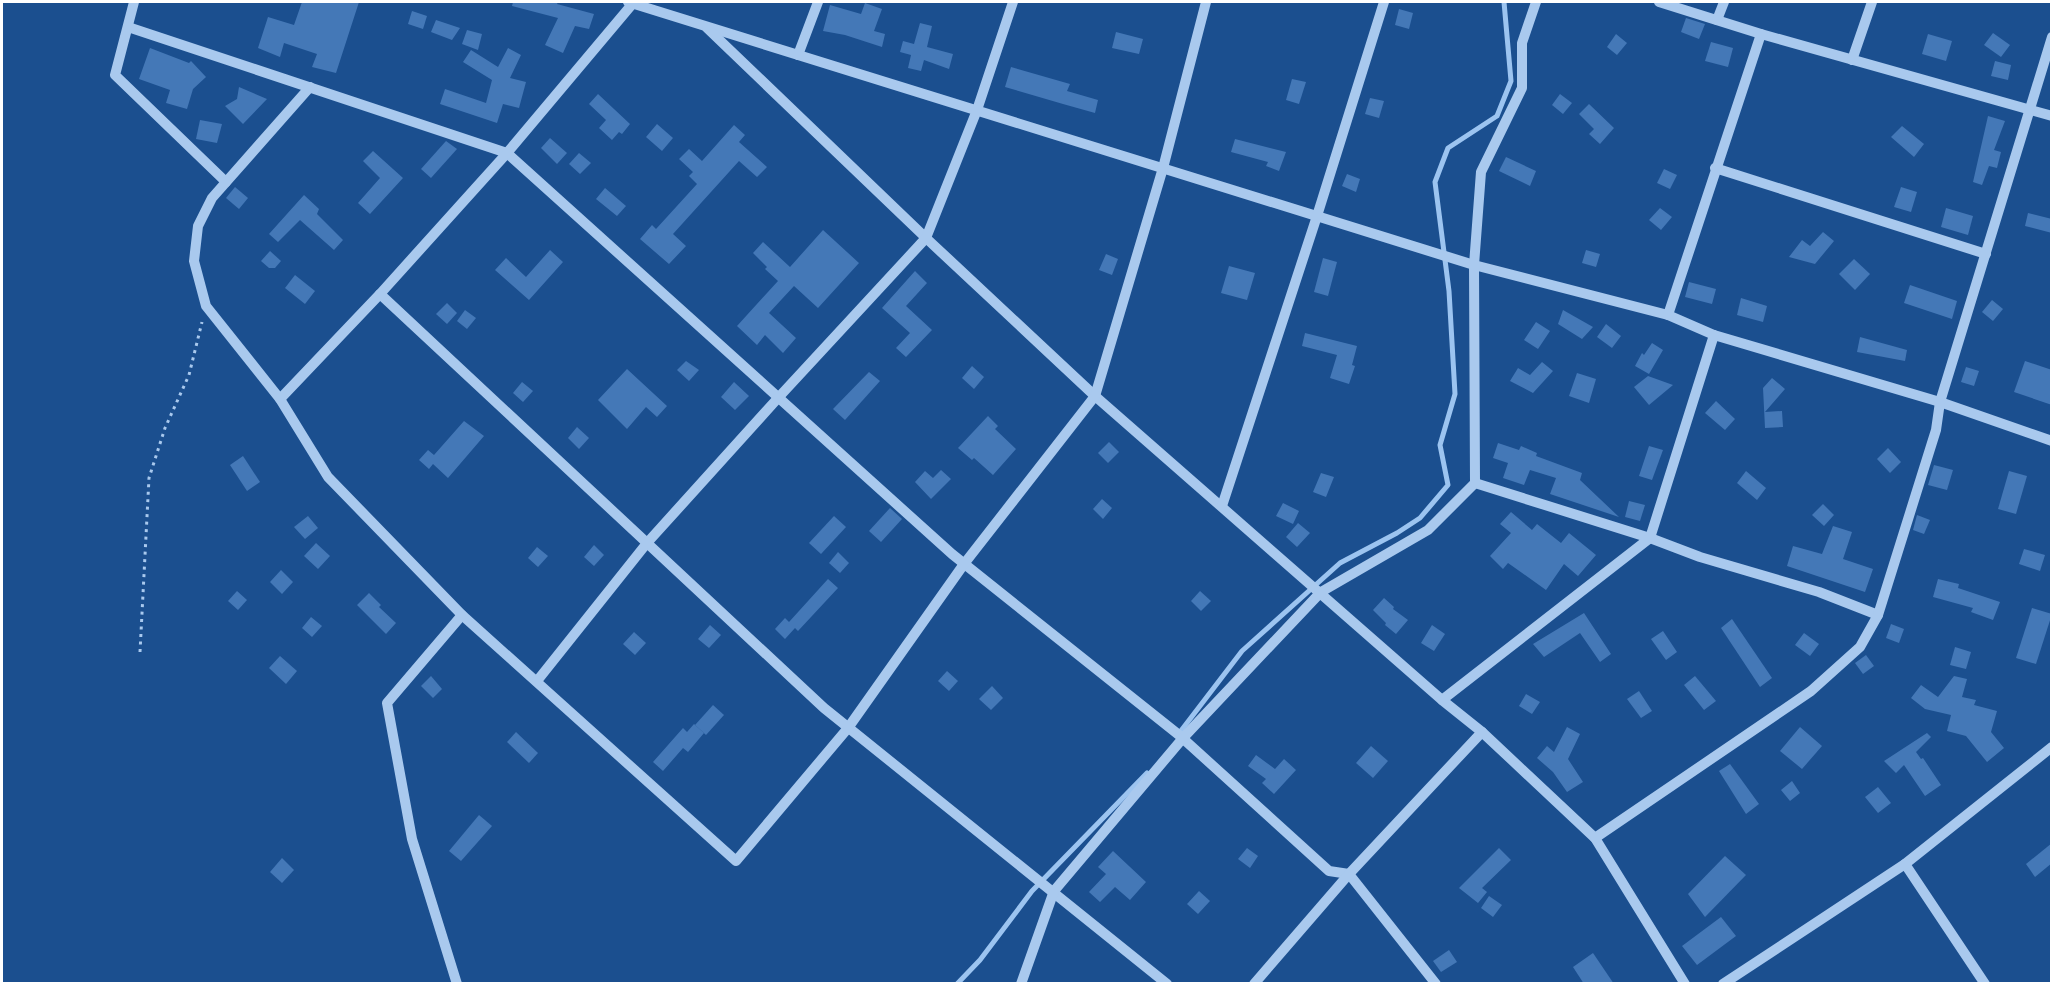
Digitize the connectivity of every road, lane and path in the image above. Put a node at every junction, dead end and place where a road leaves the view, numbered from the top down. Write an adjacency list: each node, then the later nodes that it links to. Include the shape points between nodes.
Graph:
1 (134, 2): 13 (street)
2 (631, 2): 12 (street); 22 (street)
3 (818, 2): 16 (street)
4 (1013, 2): 19 (street)
5 (1206, 2): 23 (street)
6 (1384, 2): 26 (street)
7 (1536, 2): 29 (street, via 1522,43 1522,88 1481,172)
8 (1659, 2): 11 (street)
9 (1724, 2): 11 (street)
10 (1872, 2): 17 (street)
11 (1717, 20): 14 (street)
12 (704, 25): 16 (street); 27 (street)
13 (128, 27): 18 (street); 25 (street, via 115,75)
14 (1761, 34): 17 (street); 24 (street)
15 (2052, 37): 20 (street)
16 (798, 55): 19 (street)
17 (1852, 60): 20 (street)
18 (310, 87): 22 (street); 25 (street)
19 (977, 110): 23 (street); 27 (street)
20 (2030, 111): 21 (street); 28 (street)
21 (2052, 116)
22 (507, 153): 30 (street); 35 (street)
23 (1163, 168): 26 (street); 34 (street)
24 (1715, 168): 28 (street); 32 (street)
25 (226, 182): 31 (street, via 212,198 198,226 194,261)
26 (1317, 216): 29 (street); 40 (street)
27 (926, 238): 34 (street); 35 (street)
28 (1986, 254): 37 (street)
29 (1474, 265): 32 (street); 39 (street)
30 (380, 294): 36 (street); 42 (street)
31 (206, 306): 36 (street); 47 (path, via 189,375 165,428 149,478)
32 (1668, 315): 33 (street)
33 (1714, 335): 37 (street); 41 (street)
34 (1095, 396): 40 (street); 43 (street)
35 (778, 398): 42 (street); 43 (street)
36 (280, 399): 45 (street, via 328,477)
37 (1940, 402): 38 (street); 46 (street, via 1936,430)
38 (2052, 441)
39 (1475, 483): 41 (street); 44 (street, via 1428,530)
40 (1222, 506): 44 (street)
41 (1650, 538): 46 (street); 49 (street)
42 (647, 543): 48 (street); 50 (street)
43 (964, 564): 50 (street); 52 (street)
44 (1320, 592): 49 (street); 52 (street)
45 (462, 615): 48 (street); 58 (street, via 387,703 412,838)
46 (1878, 615): 54 (street, via 1860,647 1811,691)
47 (140, 652)
48 (537, 681): 50 (street, via 736,861)
49 (1442, 700): 51 (street)
50 (848, 728): 57 (street)
51 (1482, 732): 54 (street); 56 (street)
52 (1183, 738): 56 (street, via 1329,871); 57 (street)
53 (2052, 747): 55 (street)
54 (1595, 838): 63 (street)
55 (1905, 864): 64 (street); 65 (street)
56 (1349, 874): 61 (street); 62 (street)
57 (1054, 891): 59 (street); 60 (street)
58 (457, 984)
59 (1021, 984)
60 (1167, 984)
61 (1254, 984)
62 (1436, 984)
63 (1685, 984)
64 (1722, 984)
65 (1985, 984)

